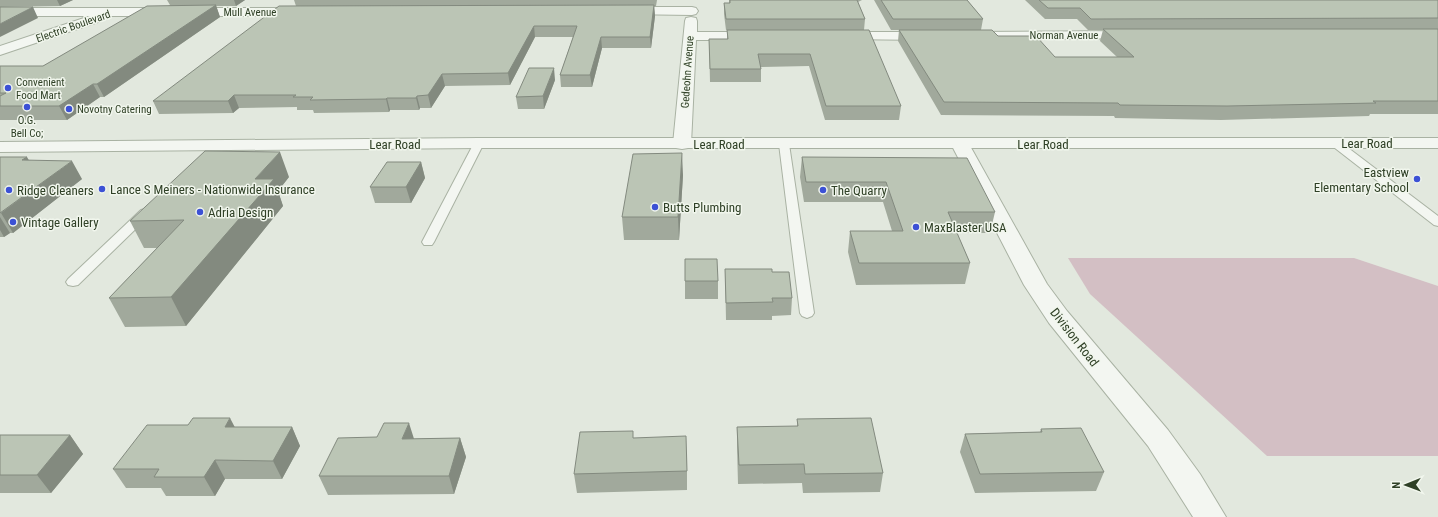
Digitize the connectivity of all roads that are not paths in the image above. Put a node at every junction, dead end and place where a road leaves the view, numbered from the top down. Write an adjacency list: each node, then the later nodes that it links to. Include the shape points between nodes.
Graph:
1 (146, 0): 5 (street, Electric Boulevard)
2 (692, 5): 3 (street); 8 (street, Gedeohn Avenue)
3 (612, 11)
4 (0, 12): 5 (street, Mull Avenue)
5 (112, 12): 6 (street, Mull Avenue); 11 (street, Electric Boulevard)
6 (311, 12)
7 (1143, 35): 10 (street, Norman Avenue)
8 (690, 36): 9 (street); 15 (street, Gedeohn Avenue)
9 (769, 36)
10 (833, 36)
11 (0, 51)
12 (1335, 143): 13 (street, Lear Road); 17 (street, Lear Road); 22 (lane)
13 (1438, 143)
14 (479, 144): 15 (street, Lear Road); 18 (street, Lear Road); 23 (lane)
15 (682, 144): 16 (street, Lear Road)
16 (784, 144): 17 (street, Lear Road); 25 (lane)
17 (960, 144): 26 (street, Division Road, via 1036,285 1058,317 1158,438)
18 (217, 146): 19 (street, Lear Road); 20 (lane)
19 (0, 147)
20 (202, 159)
21 (151, 207): 24 (lane)
22 (1438, 222)
23 (428, 242)
24 (73, 282)
25 (807, 313)
26 (1210, 517)

